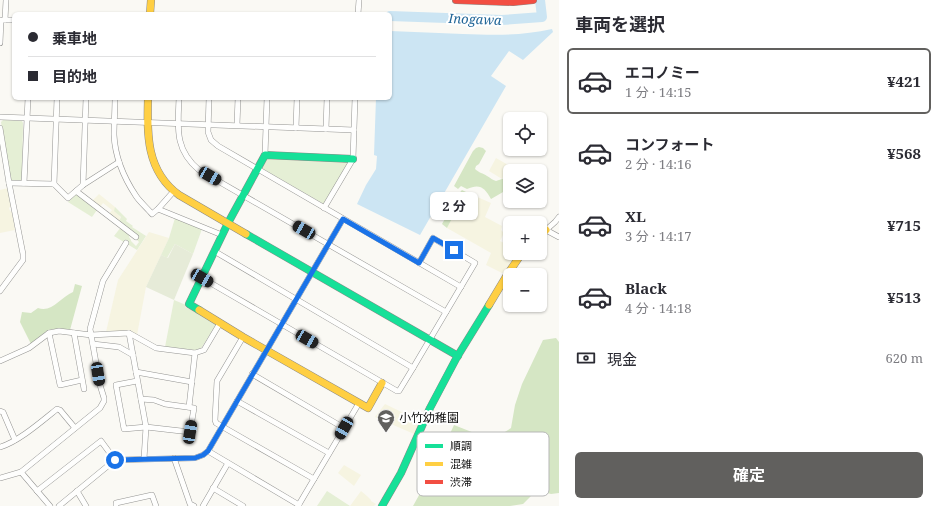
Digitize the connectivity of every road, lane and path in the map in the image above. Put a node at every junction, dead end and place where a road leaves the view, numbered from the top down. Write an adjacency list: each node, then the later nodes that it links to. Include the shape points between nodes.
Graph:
1 (6, 0): 8 (street)
2 (150, 0): 6 (street)
3 (359, 0): 7 (street)
4 (456, 0): 5 (street)
5 (533, 0)
6 (150, 12)
7 (358, 12)
8 (2, 20): 9 (street)
9 (0, 43)
10 (28, 100): 23 (street)
11 (56, 100): 24 (street)
12 (86, 100): 25 (street)
13 (115, 100): 26 (street)
14 (148, 100): 27 (street)
15 (179, 100): 28 (street)
16 (209, 100): 29 (street)
17 (238, 100): 30 (street)
18 (268, 100): 31 (street)
19 (297, 100): 33 (street)
20 (327, 100): 34 (street)
21 (355, 100): 35 (street)
22 (0, 117): 23 (street)
23 (27, 118): 24 (street); 41 (street)
24 (56, 119): 25 (street); 42 (street)
25 (86, 120): 26 (street); 43 (street)
26 (114, 121): 27 (street); 38 (street)
27 (147, 123): 28 (street); 45 (street, via 147,138 154,164 164,181)
28 (178, 124): 29 (street); 46 (street, via 180,145 190,162 199,170)
29 (208, 124): 30 (street); 39 (street, via 209,136 213,142)
30 (237, 126): 31 (street)
31 (266, 126): 33 (street); 36 (street)
32 (0, 128): 40 (street)
33 (296, 128): 34 (street)
34 (326, 129): 35 (street)
35 (354, 130): 37 (street)
36 (266, 155): 37 (street); 39 (street)
37 (353, 159): 47 (street)
38 (119, 162): 43 (street); 48 (street, via 136,197 152,214)
39 (257, 169): 46 (street); 47 (street)
40 (9, 183): 41 (street); 65 (street, via 24,254 23,260)
41 (24, 183): 42 (street)
42 (54, 184): 44 (street, via 68,198)
43 (83, 186): 44 (street)
44 (76, 191): 55 (street)
45 (174, 191): 48 (street); 51 (street)
46 (243, 195): 51 (street); 58 (street)
47 (324, 208): 50 (street)
48 (158, 209): 54 (street)
49 (559, 217): 52 (street)
50 (343, 219): 58 (street); 61 (street)
51 (228, 223): 54 (street); 62 (street)
52 (547, 229)
53 (547, 231): 56 (street)
54 (222, 235): 59 (street)
55 (136, 237)
56 (559, 237)
57 (126, 243): 73 (street, via 103,281 90,329)
58 (328, 244): 62 (street); 67 (street)
59 (214, 251): 63 (street); 66 (street)
60 (517, 260): 80 (street)
61 (419, 263): 64 (street); 64 (street, via 433,238 475,263)
62 (312, 272): 66 (street); 75 (street)
63 (202, 278): 68 (street, via 189,304); 69 (street)
64 (461, 287): 67 (street)
65 (0, 291)
66 (296, 299): 69 (street); 82 (street)
67 (446, 312): 75 (street)
68 (220, 323): 74 (street); 78 (street, via 204,350)
69 (281, 324): 77 (street); 88 (street)
70 (49, 333): 71 (street, via 59,330); 81 (street, via 29,348); 85 (street, via 60,385)
71 (74, 333): 73 (street); 85 (street)
72 (129, 333): 73 (street); 78 (street, via 156,348); 79 (street)
73 (91, 336): 76 (street)
74 (242, 337): 77 (street); 95 (street, via 216,381 215,420)
75 (430, 340): 80 (street); 82 (street)
76 (93, 344): 79 (street, via 119,347); 97 (street, via 104,400 100,408)
77 (266, 350): 84 (street); 92 (street)
78 (195, 353): 87 (street)
79 (133, 355): 83 (street)
80 (458, 356): 99 (street)
81 (0, 362)
82 (413, 368): 88 (street, via 399,391)
83 (136, 372): 86 (street); 87 (street)
84 (252, 374): 91 (street); 98 (street)
85 (82, 380): 89 (street)
86 (138, 381): 90 (street); 96 (street, via 116,385 124,429)
87 (192, 382): 93 (street)
88 (382, 383): 92 (street, via 368,408)
89 (84, 389)
90 (141, 399): 93 (street); 96 (street)
91 (237, 401): 95 (street); 104 (street)
92 (359, 403): 98 (street)
93 (189, 407): 96 (street, via 194,408 190,432)
94 (0, 411): 101 (street, via 3,412)
95 (222, 426): 103 (street); 111 (street)
96 (146, 427): 106 (street)
97 (75, 428): 101 (street, via 60,410 57,410); 109 (street)
98 (344, 428): 104 (street)
99 (419, 432)
100 (417, 437): 124 (street)
101 (15, 440): 102 (street)
102 (0, 447)
103 (208, 451): 105 (street, via 199,457); 108 (street)
104 (329, 453): 111 (street)
105 (174, 458): 106 (street); 121 (street, via 190,504)
106 (144, 459): 107 (street)
107 (115, 460): 113 (street); 114 (street, via 101,441)
108 (228, 463): 112 (street); 115 (street)
109 (21, 472): 110 (street); 114 (street)
110 (0, 478)
111 (314, 478): 115 (street)
112 (213, 488): 122 (street); 123 (street)
113 (77, 491): 117 (street); 118 (street)
114 (37, 492): 116 (street)
115 (299, 505)
116 (50, 506)
117 (59, 506)
118 (86, 506)
119 (116, 506): 120 (street, via 116,503 152,495)
120 (156, 506)
121 (194, 506)
122 (202, 506)
123 (243, 506)
124 (382, 506)

